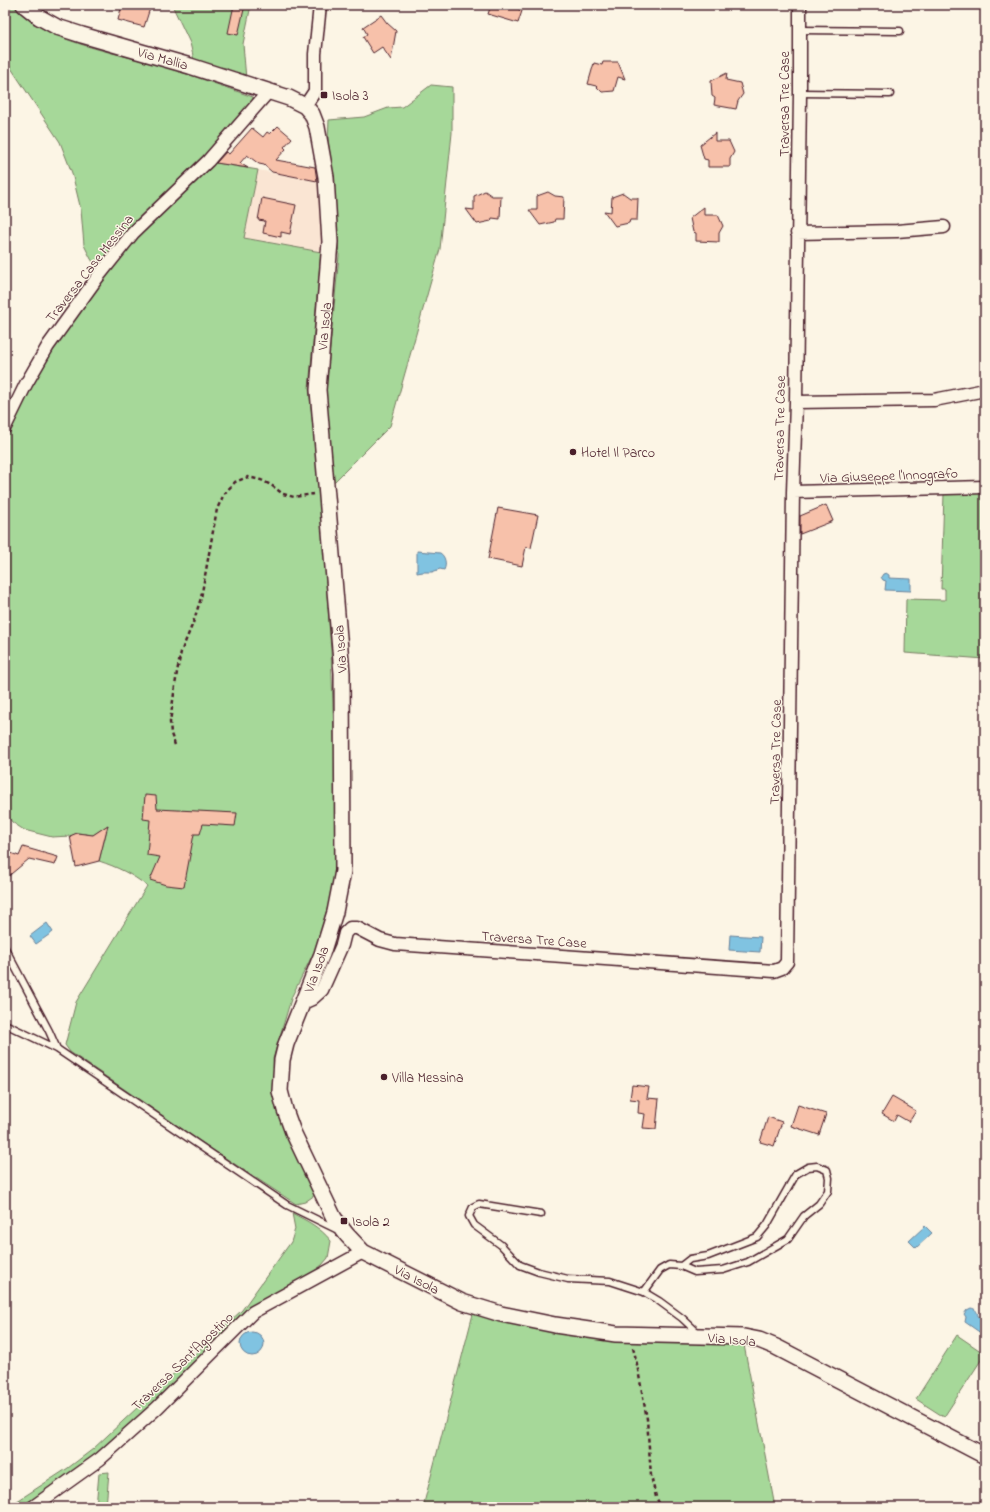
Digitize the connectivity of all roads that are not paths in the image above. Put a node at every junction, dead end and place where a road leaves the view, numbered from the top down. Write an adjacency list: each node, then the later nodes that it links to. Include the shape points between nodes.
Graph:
1 (24, 5): 6 (street, Via Mallia, via 57,27 82,36)
2 (320, 5): 9 (street, via 315,54 315,91)
3 (800, 5): 4 (street, Traversa Tre Case)
4 (800, 30): 5 (lane); 7 (street, Traversa Tre Case)
5 (900, 32)
6 (269, 91): 9 (street, Via Mallia); 14 (street, Traversa Case Messina, via 208,161 133,233 97,278 48,346)
7 (800, 94): 8 (lane); 11 (street, Traversa Tre Case)
8 (890, 94)
9 (305, 106): 18 (street, Via Isola, via 312,114 317,127 326,177 330,242 318,390 342,673 343,871 333,919)
10 (944, 227): 11 (street, via 897,231)
11 (797, 233): 13 (street, Traversa Tre Case)
12 (985, 390): 13 (street, via 934,400)
13 (796, 402): 16 (street, Traversa Tre Case)
14 (5, 427)
15 (985, 487): 16 (street, Via Giuseppe l'Innografo)
16 (793, 492): 18 (street, Traversa Tre Case, via 787,962 782,968 774,971 395,944 380,940 357,928 350,928 345,933 322,990)
17 (5, 948): 20 (lane)
18 (303, 1003): 22 (street, Via Isola, via 286,1044 280,1091 293,1132 334,1218)
19 (5, 1024): 20 (lane)
20 (57, 1049): 22 (lane, via 287,1205)
21 (541, 1214): 25 (lane, via 479,1204 473,1207 469,1216 474,1225 501,1245 520,1265 568,1279 610,1281)
22 (347, 1235): 23 (street, Via Isola)
23 (363, 1252): 26 (street, Via Isola, via 462,1302 501,1314 616,1334); 28 (street, Traversa Sant'Agostino, via 253,1312 156,1408 100,1459)
24 (681, 1266): 24 (lane, via 695,1272 723,1270 748,1262 788,1239 804,1216 819,1204 828,1191 827,1170 817,1166 808,1167 796,1174 767,1226 757,1237 708,1256 690,1259); 25 (lane, via 669,1265 660,1270)
25 (644, 1292): 26 (lane, via 659,1300)
26 (701, 1336): 27 (street, Via Isola, via 759,1340 776,1347)
27 (985, 1456)
28 (33, 1507)

